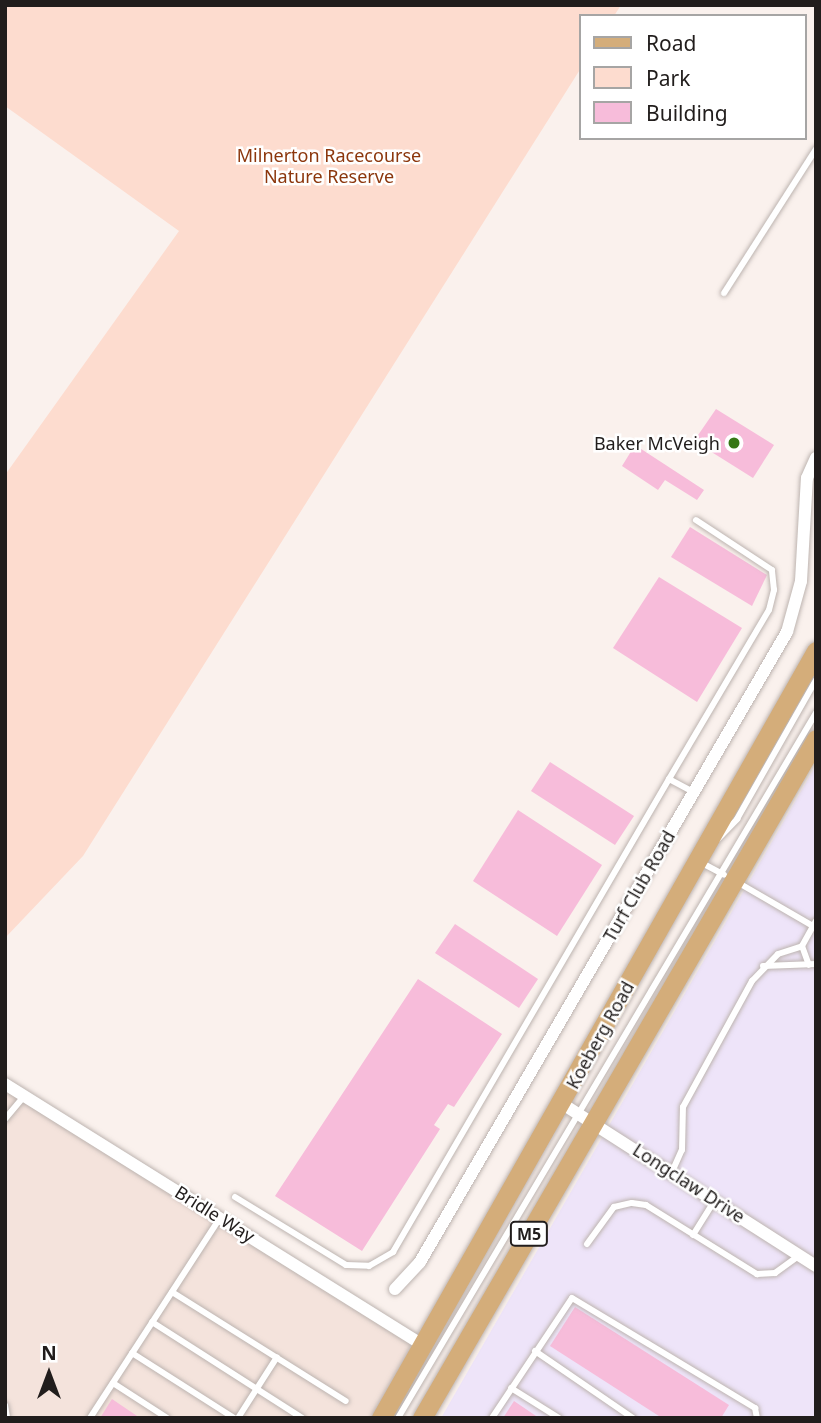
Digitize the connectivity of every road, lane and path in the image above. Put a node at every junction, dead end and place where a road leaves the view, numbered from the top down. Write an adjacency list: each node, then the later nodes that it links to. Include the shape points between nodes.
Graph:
1 (816, 149): 2 (lane)
2 (724, 293)
3 (816, 458): 10 (street, Turf Club Road, via 807,478 796,609)
4 (696, 520): 9 (lane, via 772,570 774,590 769,610)
5 (816, 651): 11 (main road, Koeberg Road / M5)
6 (816, 680): 11 (lane, via 737,819)
7 (816, 713): 12 (lane)
8 (813, 748): 12 (main road, Koeberg Road / M5)
9 (669, 779): 10 (lane); 23 (lane, via 393,1252 369,1265 346,1265)
10 (693, 792): 30 (street, Turf Club Road, via 420,1262)
11 (698, 860): 12 (lane); 19 (main road, Koeberg Road / M5)
12 (728, 877): 13 (lane); 20 (main road, Koeberg Road / M5)
13 (814, 924): 14 (lane)
14 (803, 946): 15 (lane); 16 (lane)
15 (812, 964): 16 (lane)
16 (763, 967): 22 (lane, via 683,1107 682,1150)
17 (5, 1084): 18 (street, Bridle Way)
18 (24, 1096): 21 (lane); 25 (street, Bridle Way)
19 (561, 1103): 20 (street, Longclaw Drive); 33 (main road, Koeberg Road / M5)
20 (588, 1118): 22 (street, Longclaw Drive); 48 (lane); 49 (main road, Koeberg Road / M5)
21 (5, 1119)
22 (672, 1172): 24 (street, Longclaw Drive)
23 (235, 1197)
24 (715, 1200): 26 (lane); 28 (street, Longclaw Drive)
25 (220, 1218): 31 (lane); 33 (street, Bridle Way)
26 (694, 1235): 27 (lane, via 646,1205 622,1203); 28 (lane, via 757,1274 775,1273)
27 (586, 1244)
28 (799, 1255): 29 (street, Longclaw Drive)
29 (816, 1266)
30 (395, 1289)
31 (172, 1292): 32 (lane); 36 (lane)
32 (152, 1322): 35 (lane); 39 (lane)
33 (424, 1345): 47 (main road, Koeberg Road / M5)
34 (535, 1350): 38 (lane); 52 (lane); 53 (lane, via 567,1300 581,1299 755,1408)
35 (132, 1353): 37 (lane); 45 (lane)
36 (276, 1357): 39 (lane); 40 (lane)
37 (113, 1383): 43 (lane); 44 (lane)
38 (511, 1388): 50 (lane); 51 (lane)
39 (257, 1389): 45 (lane); 46 (lane)
40 (346, 1401)
41 (5, 1405): 42 (lane)
42 (7, 1418)
43 (90, 1418)
44 (167, 1418)
45 (236, 1418)
46 (302, 1418)
47 (381, 1418)
48 (398, 1418)
49 (422, 1418)
50 (492, 1418)
51 (559, 1418)
52 (633, 1418)
53 (757, 1418)

